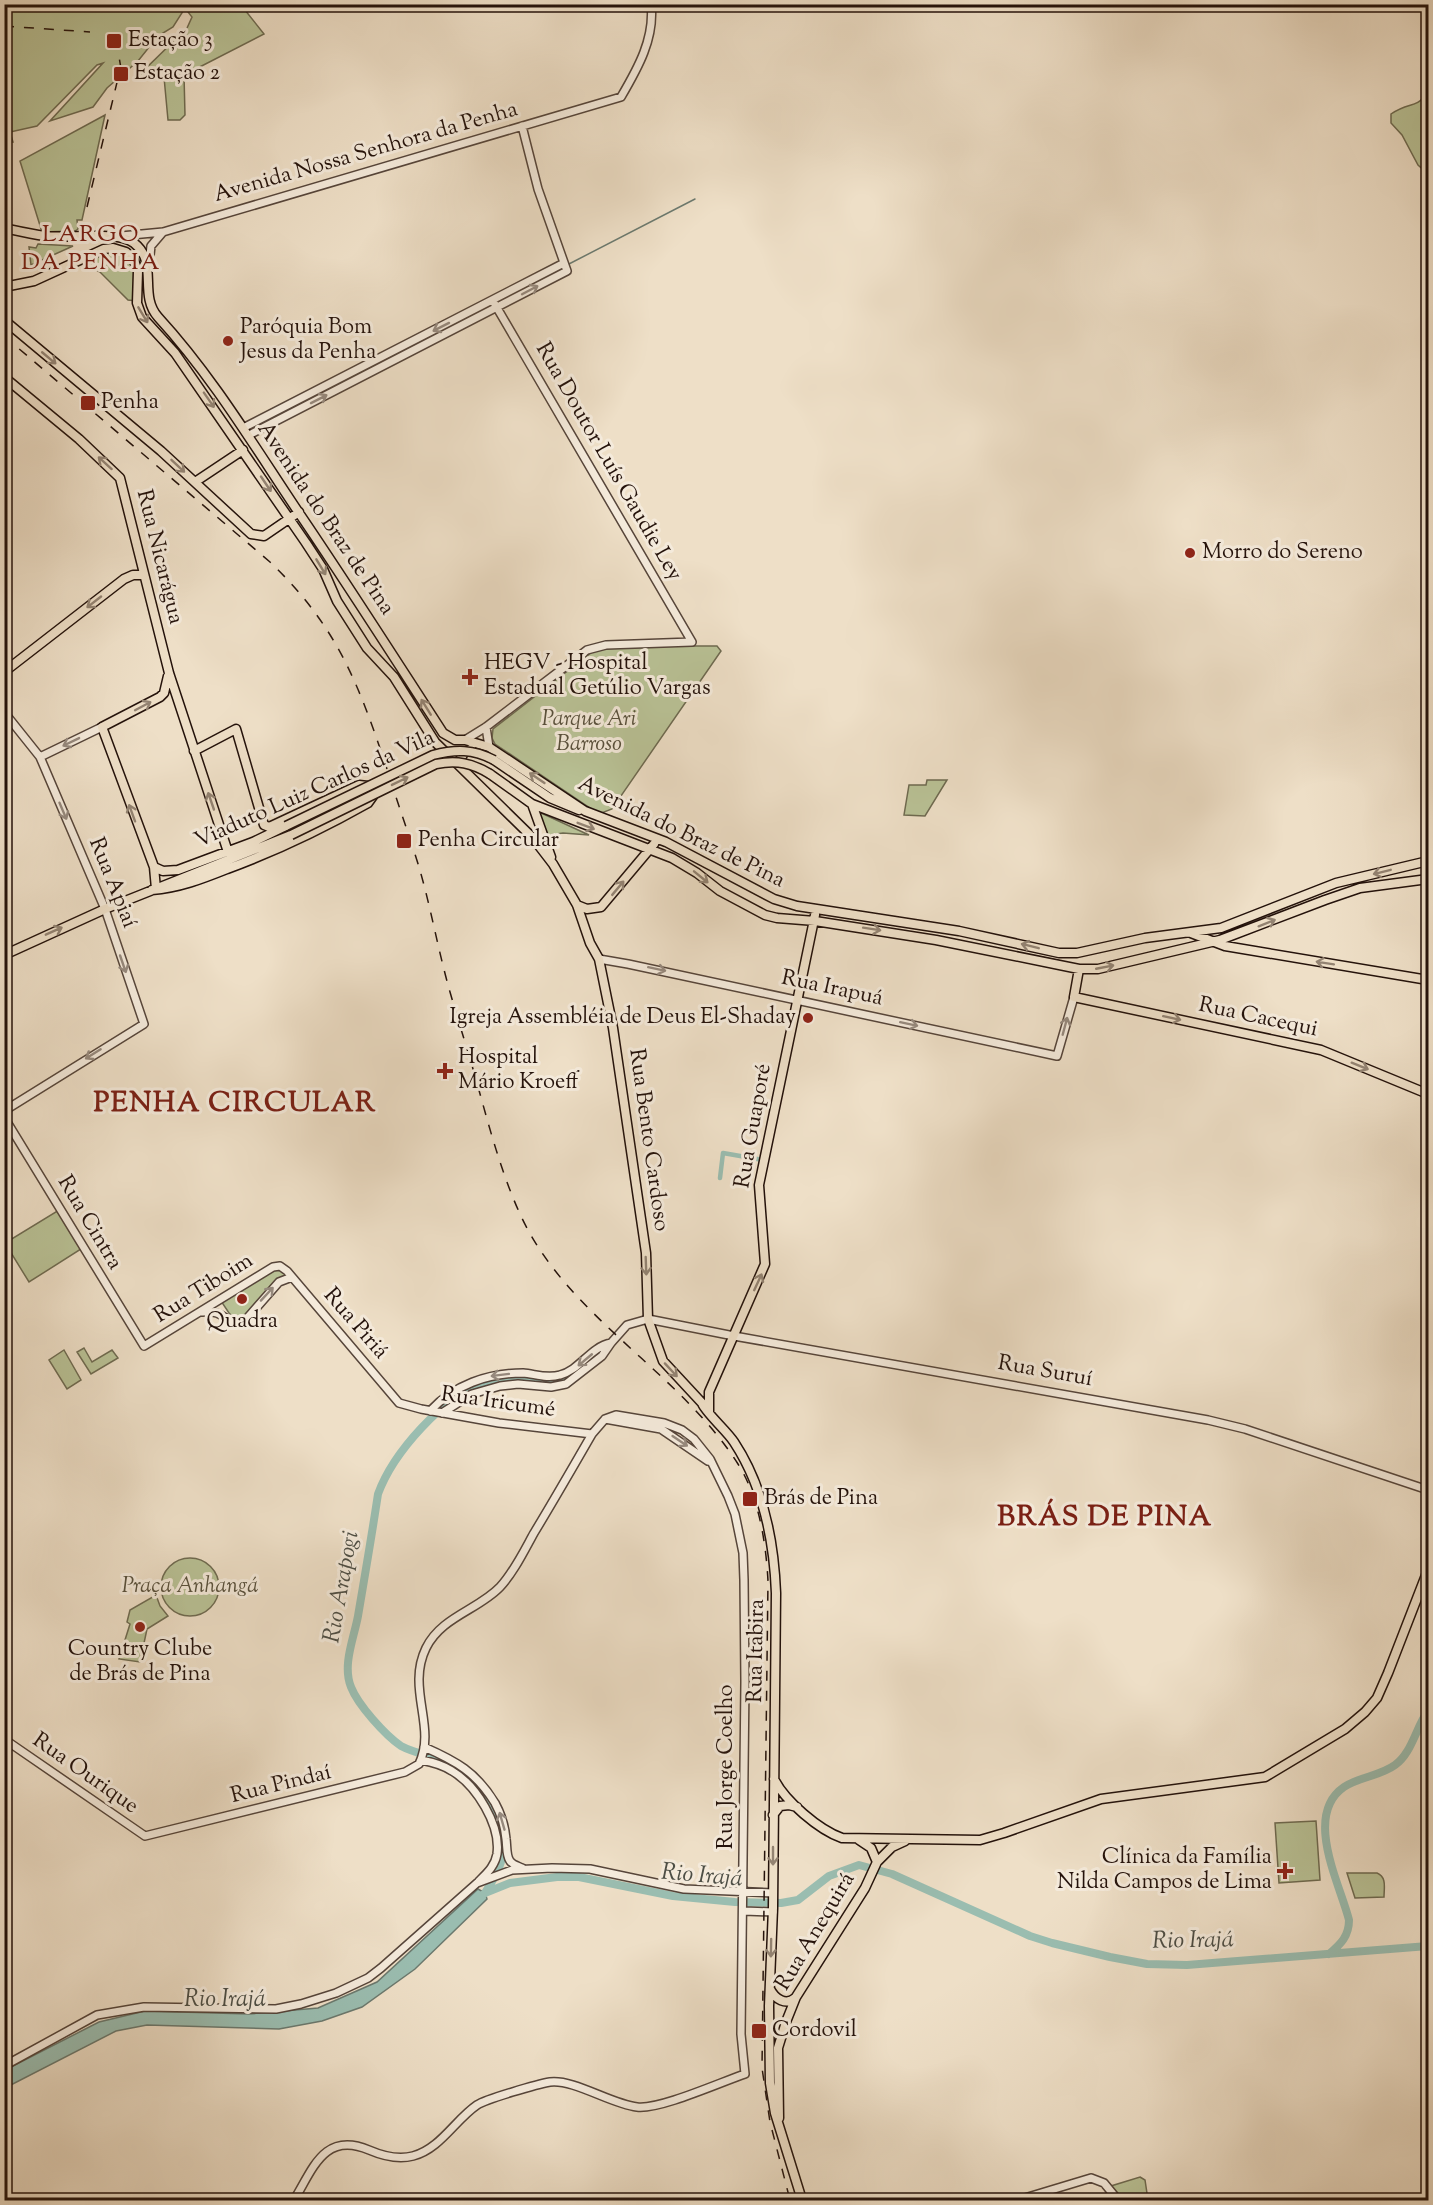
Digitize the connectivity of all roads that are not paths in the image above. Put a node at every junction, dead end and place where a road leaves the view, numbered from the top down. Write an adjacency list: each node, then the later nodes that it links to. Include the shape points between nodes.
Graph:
1 (651, 4): 2 (street, Avenida Nossa Senhora da Penha, via 651,34 621,97)
2 (522, 126): 4 (street, Avenida Nossa Senhora da Penha); 8 (street, via 538,189 565,267)
3 (4, 228): 5 (main road, via 38,235)
4 (163, 231): 5 (street); 6 (street, via 151,246)
5 (118, 236): 6 (main road, via 136,244)
6 (149, 270): 14 (main road, Avenida do Braz de Pina, via 151,309 183,345)
7 (4, 287): 15 (main road, Avenida do Braz de Pina, one-way to 15, via 34,282 109,248 126,252 137,267 140,313 175,353)
8 (495, 304): 10 (street); 24 (street, Rua Doutor Luís Gaudie Ley, via 692,642 606,645 587,650)
9 (4, 320): 16 (main road, one-way to 16)
10 (375, 365): 12 (street); 13 (street, one-way to 10)
11 (4, 377): 19 (main road, Rua Nicarágua, one-way to 11, via 120,478)
12 (263, 418): 13 (street); 14 (street)
13 (267, 426): 14 (street)
14 (246, 432): 17 (main road, Avenida do Braz de Pina)
15 (243, 450): 16 (main road); 18 (main road, Avenida do Braz de Pina, one-way to 18)
16 (195, 482): 18 (main road, via 255,536 264,536)
17 (298, 512): 18 (main road); 25 (main road, Avenida do Braz de Pina, one-way to 17, via 455,741 443,733)
18 (289, 519): 30 (main road, Avenida do Braz de Pina, one-way to 30, via 323,569 337,602 367,648 394,677 435,742)
19 (143, 575): 20 (main road, one-way to 20, via 127,577); 21 (main road, Rua Nicarágua)
20 (4, 672)
21 (169, 673): 23 (main road, one-way to 21, via 160,696); 27 (main road, Rua Nicarágua)
22 (4, 712): 28 (street, Rua Apiaí)
23 (102, 727): 28 (street, one-way to 28); 38 (main road, one-way to 23)
24 (486, 727): 25 (street); 26 (street)
25 (465, 740): 26 (main road, Avenida do Braz de Pina); 29 (main road)
26 (486, 746): 29 (main road, via 465,752); 32 (main road, Avenida do Braz de Pina, one-way to 26)
27 (194, 751): 35 (main road, Rua Nicarágua, one-way to 27); 40 (main road, via 236,729 264,825 269,827 353,787 364,785 371,789 372,796 368,803 314,833 267,854 179,887)
28 (40, 758): 42 (street, Rua Apiaí, one-way to 42)
29 (461, 758): 30 (main road)
30 (469, 774): 37 (main road, Avenida do Braz de Pina, via 533,838)
31 (532, 804): 34 (main road, Avenida do Braz de Pina, one-way to 34); 37 (main road); 40 (main road, Avenida do Braz de Pina, one-way to 31, bridge, via 291,835 436,764 473,765)
32 (585, 811): 33 (main road, Avenida do Braz de Pina); 35 (main road, Viaduto Luiz Carlos da Vila, bridge, via 550,798 475,751 451,750)
33 (657, 837): 34 (main road); 43 (main road, Avenida do Braz de Pina, via 774,899)
34 (651, 848): 41 (main road, one-way to 34, via 587,909 601,907); 44 (main road, Avenida do Braz de Pina, one-way to 44, via 759,913)
35 (228, 852): 38 (main road, Viaduto Luiz Carlos da Vila, via 178,870)
36 (1428, 861): 45 (main road, one-way to 45, via 1336,883 1226,927)
37 (553, 864): 41 (main road, Rua Bento Cardoso)
38 (154, 867): 40 (main road)
39 (1428, 879): 46 (main road, one-way to 39, via 1340,894)
40 (154, 890): 42 (main road)
41 (577, 905): 48 (main road, Rua Bento Cardoso)
42 (105, 909): 47 (main road, one-way to 42); 54 (street, Rua Apiaí, one-way to 54, via 144,1024)
43 (817, 909): 44 (main road, Rua Guaporé); 45 (main road, Avenida do Braz de Pina, one-way to 43, via 1068,954 959,931)
44 (814, 921): 49 (main road, Avenida do Braz de Pina, one-way to 49, via 946,941); 52 (main road, Rua Guaporé)
45 (1190, 933): 46 (main road, Avenida do Braz de Pina)
46 (1212, 942): 49 (main road, Avenida do Braz de Pina, one-way to 46, via 1098,969); 50 (main road, Avenida do Braz de Pina, one-way to 46)
47 (4, 955)
48 (599, 959): 52 (street, Rua Irapuá, one-way to 52); 61 (main road, Rua Bento Cardoso, one-way to 61, via 643,1230)
49 (1079, 969): 51 (main road)
50 (1428, 980)
51 (1074, 997): 52 (street, Rua Irapuá, one-way to 51, via 1057,1056); 53 (main road, Rua Cacequi, one-way to 53, via 1321,1050)
52 (797, 999): 62 (main road, Rua Guaporé, one-way to 52, via 765,1264 759,1185)
53 (1428, 1094)
54 (4, 1111)
55 (4, 1117): 64 (street, Rua Cintra)
56 (283, 1268): 57 (street, Rua Piriá); 58 (street, Rua Tiboim, via 273,1267)
57 (292, 1277): 60 (street, one-way to 57, via 239,1325 249,1319 279,1282); 67 (street, Rua Piriá)
58 (225, 1295): 59 (street, Rua Tiboim); 60 (street, via 220,1308)
59 (200, 1312): 60 (street); 64 (street, Rua Tiboim)
60 (224, 1315)
61 (648, 1318): 62 (street, Rua Suruí); 63 (street, via 627,1325); 66 (main road, Rua Bento Cardoso, one-way to 66, via 663,1361)
62 (734, 1336): 65 (main road, Rua Guaporé); 71 (street, Rua Suruí, via 1208,1420 1256,1432)
63 (610, 1343): 68 (street, via 602,1356 567,1384 500,1386 472,1394); 68 (street, one-way to 68, via 562,1375 512,1374 471,1382 451,1393)
64 (144, 1346)
65 (708, 1392): 66 (main road); 69 (main road)
66 (696, 1397): 69 (main road, Rua Bento Cardoso)
67 (399, 1403): 68 (street, Rua Iricumé)
68 (436, 1412): 70 (street, Rua Iricumé)
69 (710, 1412): 75 (main road, Rua Itabira, via 733,1440 749,1470 772,1544 776,1593)
70 (592, 1434): 74 (street, via 510,1575 491,1595 447,1624 429,1642 418,1677 425,1730); 84 (street, Rua Jorge Coelho, via 605,1419 661,1429 713,1465 735,1514 743,1553)
71 (1428, 1490)
72 (1428, 1570): 80 (main road, via 1377,1698 1345,1729 1275,1772 1254,1780 1101,1799 980,1840)
73 (4, 1739): 78 (street, Rua Ourique)
74 (422, 1754): 78 (street, Rua Pindaí, via 419,1764 405,1772); 82 (street, one-way to 74, via 509,1859 499,1811 468,1769 458,1762); 83 (street, via 460,1777 488,1812 496,1855 490,1871)
75 (773, 1776): 76 (main road); 77 (main road, Rua Itabira)
76 (797, 1807): 77 (main road, via 780,1806); 79 (main road, via 824,1830)
77 (773, 1815): 85 (main road, Rua Itabira, one-way to 85)
78 (145, 1836)
79 (856, 1839): 80 (main road); 81 (main road, Rua Anequirá, via 871,1848 876,1856)
80 (911, 1840): 81 (main road, via 892,1847)
81 (875, 1866): 89 (main road, Rua Anequirá)
82 (525, 1869): 83 (street, via 506,1871); 84 (street, via 590,1869 684,1889)
83 (477, 1883): 90 (street, via 381,1968 338,1992 276,2009 144,2007 98,2015)
84 (744, 1895): 85 (street); 86 (street, Rua Jorge Coelho)
85 (773, 1895): 87 (main road, Rua Itabira)
86 (744, 1909): 87 (street); 92 (street, Rua Jorge Coelho, via 741,2034 745,2074 644,2108 567,2084 548,2082 481,2102 434,2145 412,2156 386,2156 351,2144 335,2146 321,2157)
87 (773, 1910): 88 (main road, Rua Itabira, one-way to 88)
88 (770, 1989): 89 (main road, via 783,2001); 91 (main road, Rua Itabira, via 770,2083)
89 (796, 1997): 91 (main road, Rua Anequirá, via 778,2048)
90 (4, 2066)
91 (779, 2124): 93 (main road)
92 (294, 2200)
93 (802, 2200)
94 (1018, 2200): 95 (street, via 1096,2178)
95 (1118, 2200)

